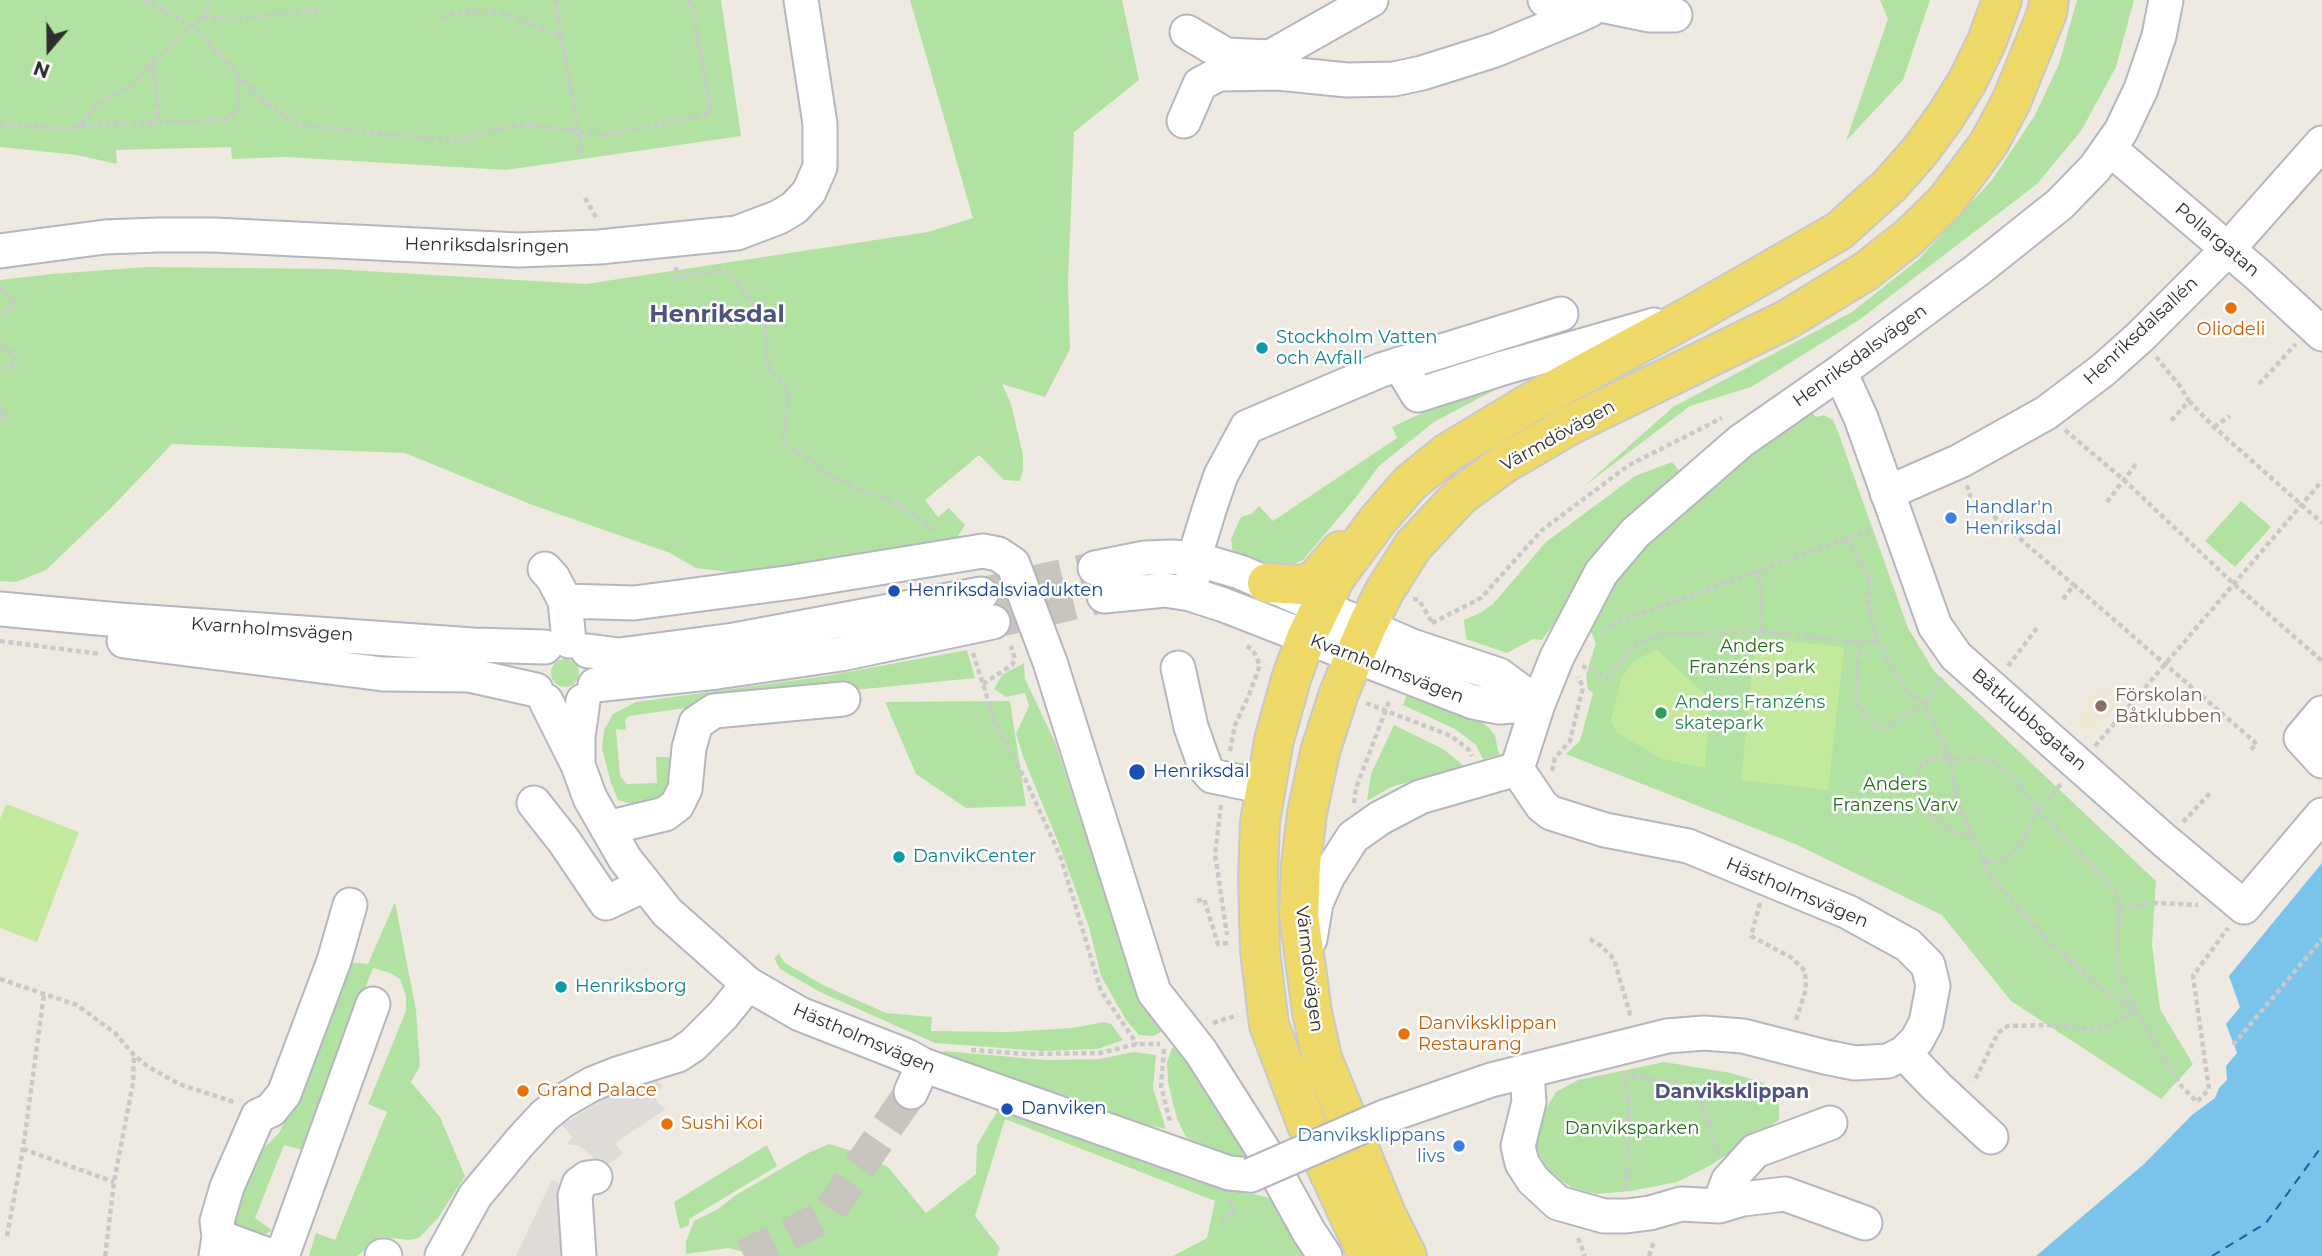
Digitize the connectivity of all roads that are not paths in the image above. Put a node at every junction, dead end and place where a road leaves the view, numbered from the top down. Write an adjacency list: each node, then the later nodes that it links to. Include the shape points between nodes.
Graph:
1 (802, 0): 14 (street, Henriksdalsringen, via 820,124 820,167 809,192 794,208 737,233 518,250 158,235)
2 (1371, 0): 9 (street, via 1270,57 1226,55)
3 (1545, 0): 7 (street)
4 (2002, 0): 16 (main road, via 1967,82 1920,151 1890,185 1839,231)
5 (2049, 0): 30 (main road, Värmdövägen, via 2011,103 1989,143 1946,201 1908,238 1866,271 1788,318 1570,425 1460,496 1413,546)
6 (2166, 0): 12 (street, Henriksdalsvägen, via 2141,89)
7 (1595, 7): 8 (street); 10 (street, via 1495,50 1394,79 1219,74 1200,84)
8 (1675, 15)
9 (1187, 32)
10 (1184, 121)
11 (2322, 143): 13 (street, Henriksdalsallén)
12 (2110, 149): 13 (street, Pollargatan); 19 (street, Henriksdalsvägen, via 2060,204)
13 (2228, 249): 17 (street, Pollargatan); 21 (street, Henriksdalsallén, via 2103,370 2046,413 1960,461)
14 (0, 251)
15 (1561, 314): 18 (street)
16 (1693, 314): 18 (street, via 1418,395); 20 (main road)
17 (2322, 334)
18 (1399, 364): 22 (street, via 1247,427 1221,475)
19 (1840, 372): 21 (street, Båtklubbsgatan); 36 (street, Henriksdalsvägen, via 1741,441 1635,533 1601,573)
20 (1530, 403): 24 (main road, via 1510,401 1478,415 1429,450 1388,488 1315,580 1303,585); 28 (main road, via 1447,453 1410,484 1346,562)
21 (1893, 506): 43 (street, Båtklubbsgatan, via 1936,626 1956,656 2244,907)
22 (1196, 559): 24 (street, Kvarnholmsvägen); 25 (street); 25 (street, Kvarnholmsvägen, via 1145,558 1100,582)
23 (545, 569): 26 (street)
24 (1267, 583): 28 (street, Kvarnholmsvägen)
25 (1190, 594): 28 (street, Kvarnholmsvägen)
26 (565, 601): 31 (street); 62 (street, via 634,603 983,551 1013,564 1050,662 1154,992 1201,1052)
27 (0, 609): 31 (street, Kvarnholmsvägen, via 473,645)
28 (1314, 622): 30 (street, Kvarnholmsvägen); 41 (main road, via 1292,676)
29 (0, 627): 34 (street, Kvarnholmsvägen, via 383,674 469,675)
30 (1360, 641): 36 (street, Kvarnholmsvägen, via 1421,644 1473,702 1499,707); 47 (main road, Värmdövägen, via 1320,752 1307,813 1298,915)
31 (567, 646): 33 (street, via 594,660 597,671); 33 (street, Kvarnholmsvägen, via 619,655 987,608 841,654); 34 (street, via 535,657 532,668)
32 (1178, 668): 41 (street, via 1206,769 1212,776)
33 (589, 693): 34 (street, via 572,706 558,707); 39 (street, Hästholmsvägen, via 578,737)
34 (541, 696): 39 (street, Hästholmsvägen)
35 (843, 699): 44 (street, via 714,711 696,723 685,789 677,805 665,814)
36 (1538, 704): 40 (street)
37 (2322, 713): 38 (street, via 2301,738)
38 (2322, 761)
39 (578, 765): 42 (street, Hästholmsvägen)
40 (1517, 769): 47 (street, via 1420,797 1353,837 1316,902); 50 (street, Hästholmsvägen, via 1551,813 1605,830 1688,846 1848,912 1908,945 1928,965 1933,986 1926,1024)
41 (1265, 787): 63 (main road, via 1258,878 1269,1025 1307,1125)
42 (590, 798): 44 (street, Hästholmsvägen); 45 (street, via 539,799 606,903)
43 (2322, 815)
44 (607, 828): 45 (street, Hästholmsvägen)
45 (644, 885): 48 (street, Hästholmsvägen, via 667,912)
46 (351, 905): 57 (street, via 284,1094 271,1110 258,1116 227,1187 217,1221)
47 (1305, 968): 64 (main road, Värmdövägen, via 1322,1058)
48 (748, 984): 51 (street, Hästholmsvägen, bridge, via 800,1014 907,1056 917,1079 1228,1173 1251,1175 1384,1117); 60 (street, via 705,1036 686,1050 593,1084 544,1116 475,1196)
49 (373, 1004): 59 (street)
50 (1904, 1053): 51 (street, via 1888,1061 1855,1062 1743,1036 1704,1033 1667,1036 1628,1055); 53 (street)
51 (1527, 1072): 55 (street, via 1529,1102 1518,1146 1522,1163 1558,1203 1604,1216 1626,1216)
52 (1830, 1124): 55 (street, via 1755,1151)
53 (1991, 1137)
54 (594, 1177): 61 (street, via 579,1184 575,1196)
55 (1724, 1194): 56 (street, via 1743,1199 1785,1195)
56 (1865, 1223)
57 (217, 1247): 58 (street)
58 (271, 1256)
59 (282, 1256)
60 (442, 1256)
61 (579, 1256)
62 (1325, 1256)
63 (1368, 1256)
64 (1407, 1256)

